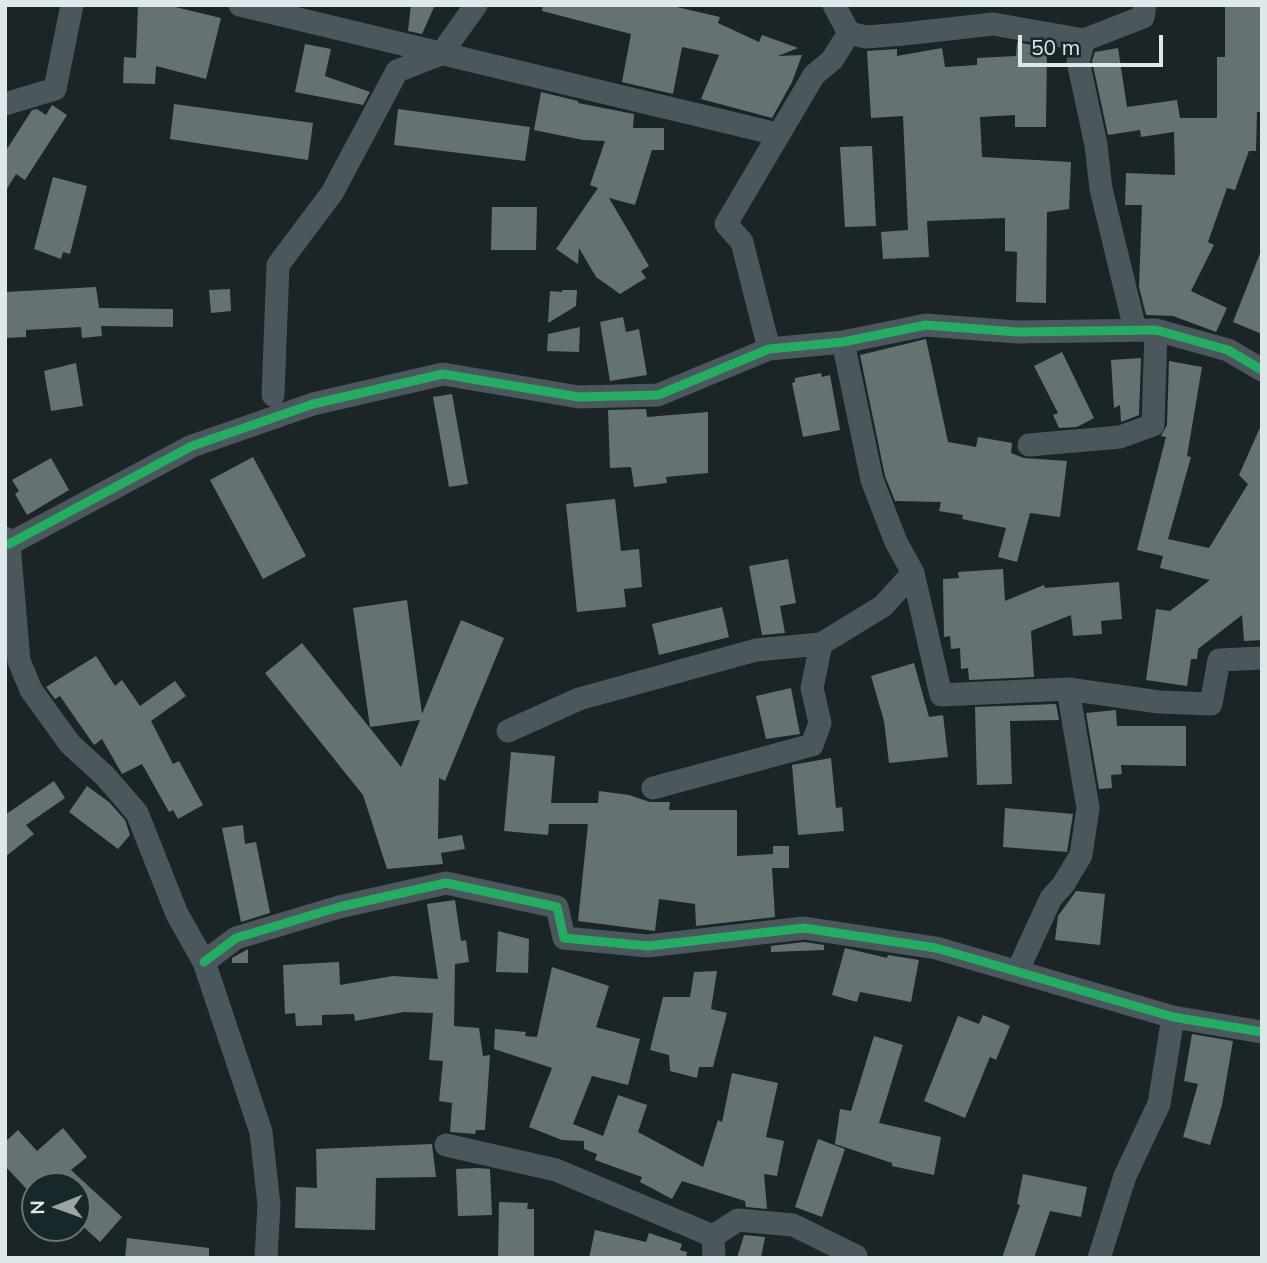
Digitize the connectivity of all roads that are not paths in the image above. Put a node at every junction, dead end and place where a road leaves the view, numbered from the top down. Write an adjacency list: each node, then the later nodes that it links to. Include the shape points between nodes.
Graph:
1 (72, 5): 9 (street, via 55,89)
2 (240, 5): 8 (street)
3 (476, 5): 8 (street)
4 (834, 5): 6 (street)
5 (1145, 5): 7 (street, via 1143,17)
6 (849, 33): 7 (street, via 866,37 993,24); 10 (street, via 832,61 814,75)
7 (1084, 40): 11 (street, via 1078,61 1101,189)
8 (441, 54): 10 (street); 15 (street, via 397,71 332,193 278,265)
9 (5, 104)
10 (777, 134): 13 (street, via 726,224 742,242)
11 (1145, 329): 12 (street, via 1017,332 926,324); 14 (street, via 1228,350); 16 (street, via 1153,425 1120,437)
12 (843, 342): 13 (street); 18 (street, via 872,480)
13 (769, 349): 17 (street, via 659,395 579,397 443,374 313,404 192,446)
14 (1262, 370)
15 (273, 395)
16 (1030, 445)
17 (7, 541): 24 (street, via 19,661 31,690 70,744 137,813 177,914)
18 (913, 573): 19 (street, via 883,606); 21 (street, via 941,695)
19 (821, 644): 22 (street, via 743,653 579,699); 23 (street, via 812,688 820,723 812,745)
20 (1262, 657): 21 (street, via 1219,660 1211,704)
21 (1068, 689): 25 (street, via 1088,808 1081,855 1051,898)
22 (508, 731)
23 (653, 788)
24 (204, 962): 25 (street, via 236,938 339,907 446,883 557,907 564,938 648,946 804,928 936,948); 31 (street, via 261,1132 269,1205)
25 (1018, 970): 26 (street)
26 (1173, 1017): 27 (street); 32 (street, via 1159,1104 1125,1176)
27 (1262, 1032)
28 (446, 1145): 29 (street, via 556,1170)
29 (714, 1247): 30 (street, via 738,1220 793,1225)
30 (856, 1256)
31 (266, 1258)
32 (1099, 1258)

